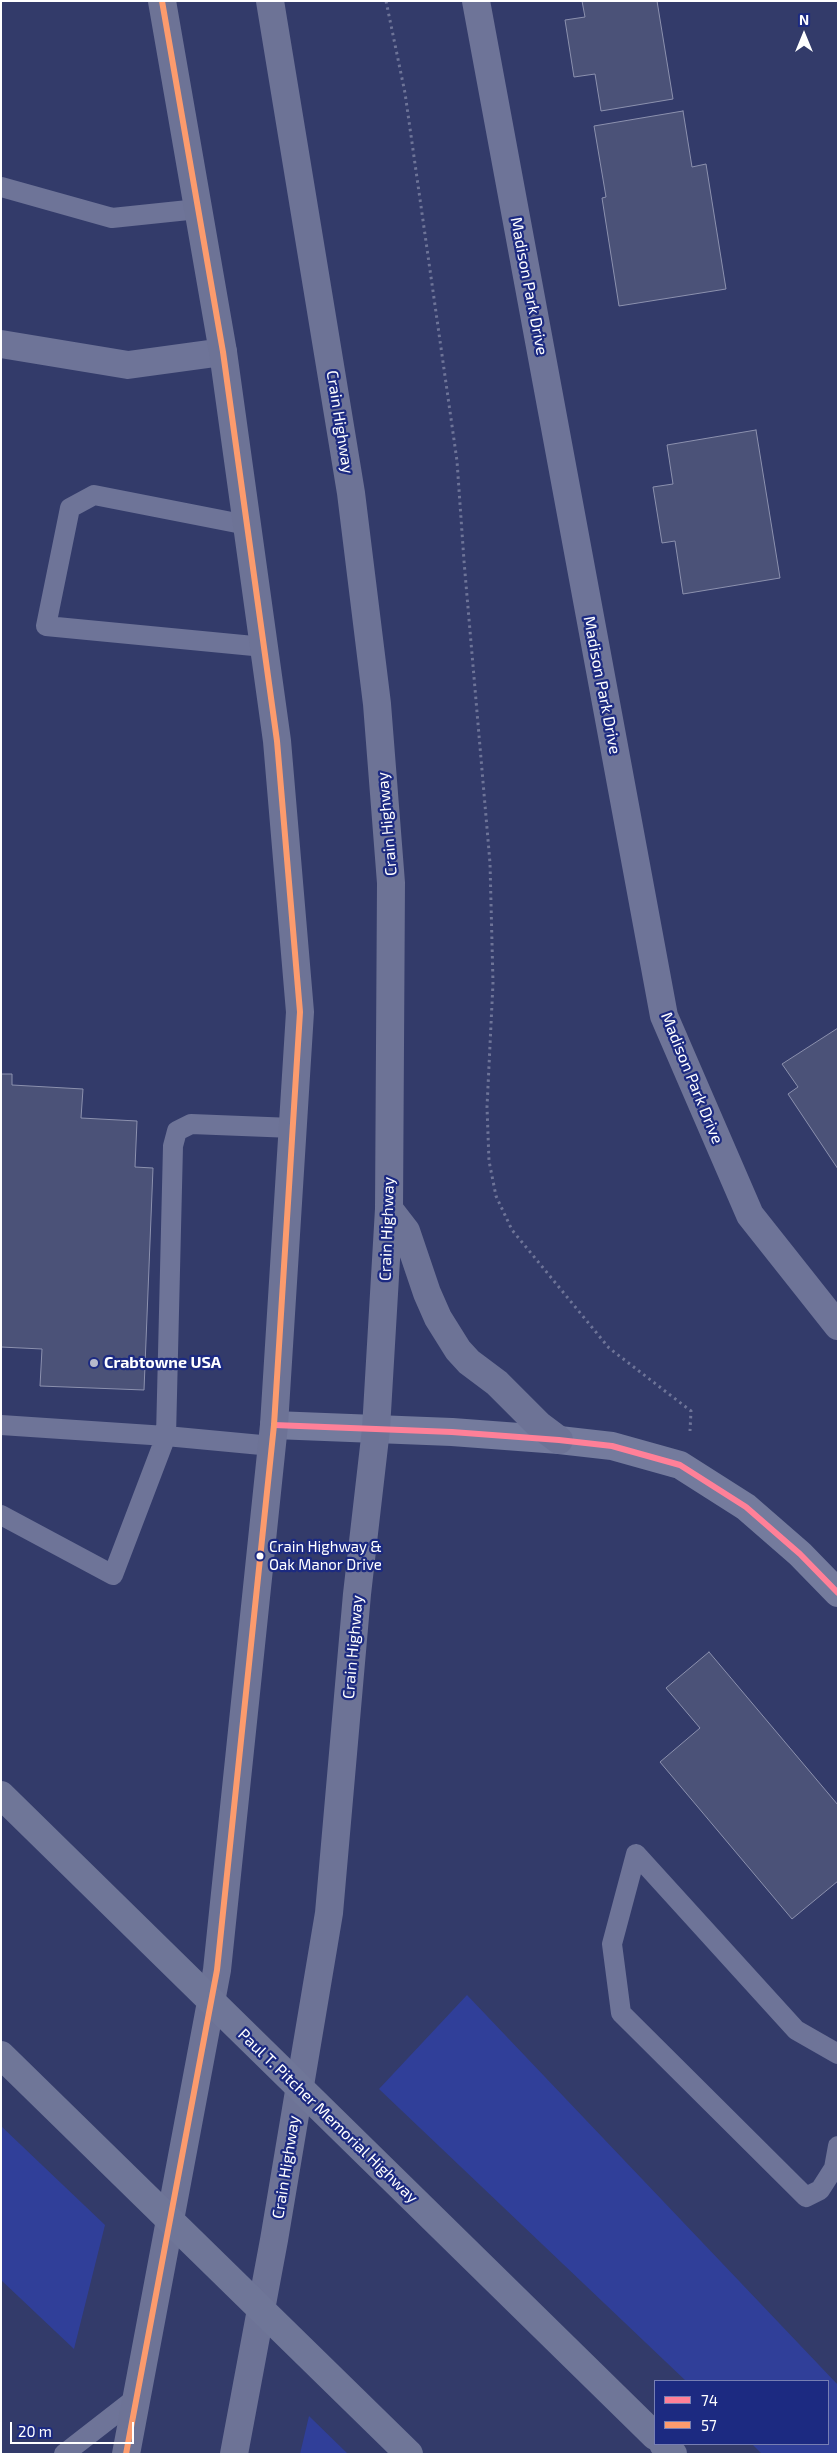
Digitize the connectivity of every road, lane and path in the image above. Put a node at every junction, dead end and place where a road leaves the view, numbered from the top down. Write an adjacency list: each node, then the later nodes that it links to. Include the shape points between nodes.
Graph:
1 (162, 1): 6 (main road)
2 (270, 1): 12 (main road, Crain Highway, via 351,493 377,704 391,883)
3 (386, 1): 19 (path, via 405,93 457,460 490,862 493,983 487,1107 489,1161 496,1196 512,1230 609,1348 691,1411 691,1426)
4 (476, 1): 13 (street, Madison Park Drive, via 664,1016 750,1215)
5 (1, 187): 6 (lane, via 112,218)
6 (198, 209): 8 (main road)
7 (1, 344): 8 (street, via 128,365)
8 (223, 352): 9 (main road)
9 (247, 526): 10 (main road); 10 (lane, via 94,495 70,508 46,626)
10 (264, 647): 11 (main road, via 277,741 300,1012)
11 (293, 1128): 16 (main road); 17 (lane, via 191,1124 177,1130 172,1146)
12 (389, 1209): 15 (main road, Crain Highway); 18 (main road, via 406,1231 438,1318 458,1350)
13 (838, 1326)
14 (1, 1425): 17 (lane)
15 (376, 1429): 16 (street); 18 (street); 31 (main road, Crain Highway, via 357,1594 328,1913 274,2240)
16 (273, 1435): 17 (lane); 26 (main road, via 217,1970)
17 (166, 1436): 20 (lane, via 114,1575)
18 (558, 1440): 19 (street, via 612,1446)
19 (680, 1465): 21 (street, via 746,1506)
20 (1, 1515)
21 (838, 1593)
22 (1, 1795): 27 (highway, Paul T. Pitcher Memorial Highway)
23 (838, 2054): 25 (lane, via 796,2030 636,1854 612,1944 621,2013 806,2197 820,2190 834,2168)
24 (1, 2055): 32 (highway)
25 (838, 2146)
26 (136, 2398): 29 (lane); 30 (main road)
27 (654, 2435)
28 (664, 2445): 33 (highway)
29 (64, 2454)
30 (126, 2454)
31 (234, 2454)
32 (409, 2454)
33 (673, 2454)

